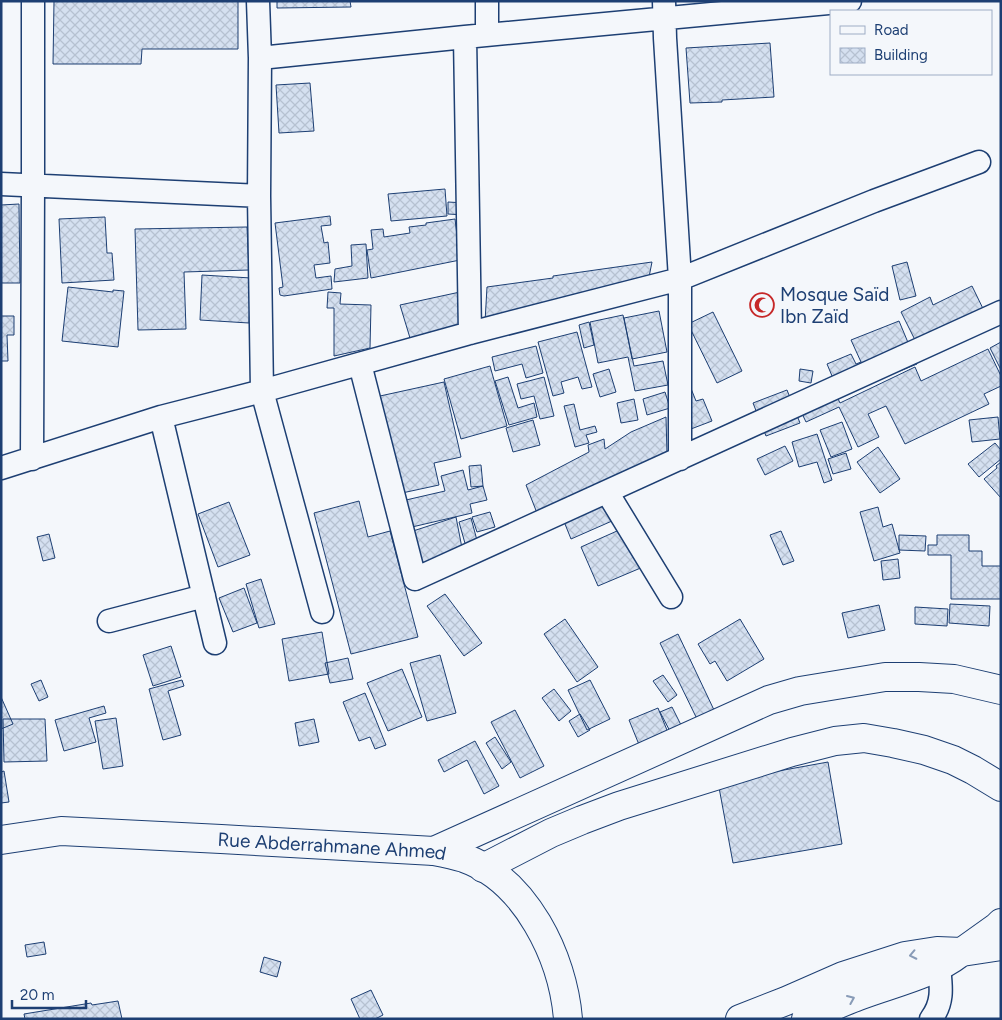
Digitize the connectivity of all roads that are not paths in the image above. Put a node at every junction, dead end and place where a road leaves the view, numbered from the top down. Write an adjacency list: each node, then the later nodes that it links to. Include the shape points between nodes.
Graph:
1 (33, 1): 10 (street)
2 (258, 1): 7 (street)
3 (487, 1): 6 (street)
4 (850, 1): 5 (street)
5 (664, 10): 6 (street); 12 (street)
6 (476, 36): 7 (street); 14 (street)
7 (260, 58): 11 (street)
8 (979, 162): 12 (street)
9 (1, 184): 10 (street)
10 (33, 185): 11 (street); 18 (street)
11 (259, 196): 16 (street)
12 (680, 279): 14 (street); 19 (street)
13 (1001, 312): 19 (street)
14 (470, 333): 15 (street)
15 (360, 364): 16 (street); 21 (street, via 415,579)
16 (262, 391): 17 (street); 24 (street)
17 (161, 417): 18 (street); 22 (street)
18 (32, 458): 20 (street)
19 (680, 459): 21 (street)
20 (1, 468)
21 (607, 492): 23 (street)
22 (204, 596): 25 (street); 26 (street)
23 (671, 597)
24 (322, 612)
25 (109, 621)
26 (215, 643)
27 (1001, 690): 30 (main road, via 954,679 885,677 800,690 769,700)
28 (1001, 787): 31 (main road, via 974,770 924,750 864,738 835,741 609,810 551,833)
29 (1, 840): 30 (main road, Rue Abderrahmane Ahmed, via 61,831)
30 (434, 851): 31 (main road, Rue Abderrahmane Ahmed, via 464,858)
31 (483, 868): 36 (main road, Rue Abderrahmane Ahmed, via 522,900 537,924 559,973)
32 (1001, 923): 34 (main road)
33 (1001, 946): 34 (main road)
34 (962, 952): 35 (main road); 37 (main road, one-way to 37, via 937,951 906,956 843,976)
35 (939, 967): 38 (main road, one-way to 35); 39 (street, via 942,994)
36 (568, 1019)
37 (740, 1019)
38 (806, 1019)
39 (931, 1019)

